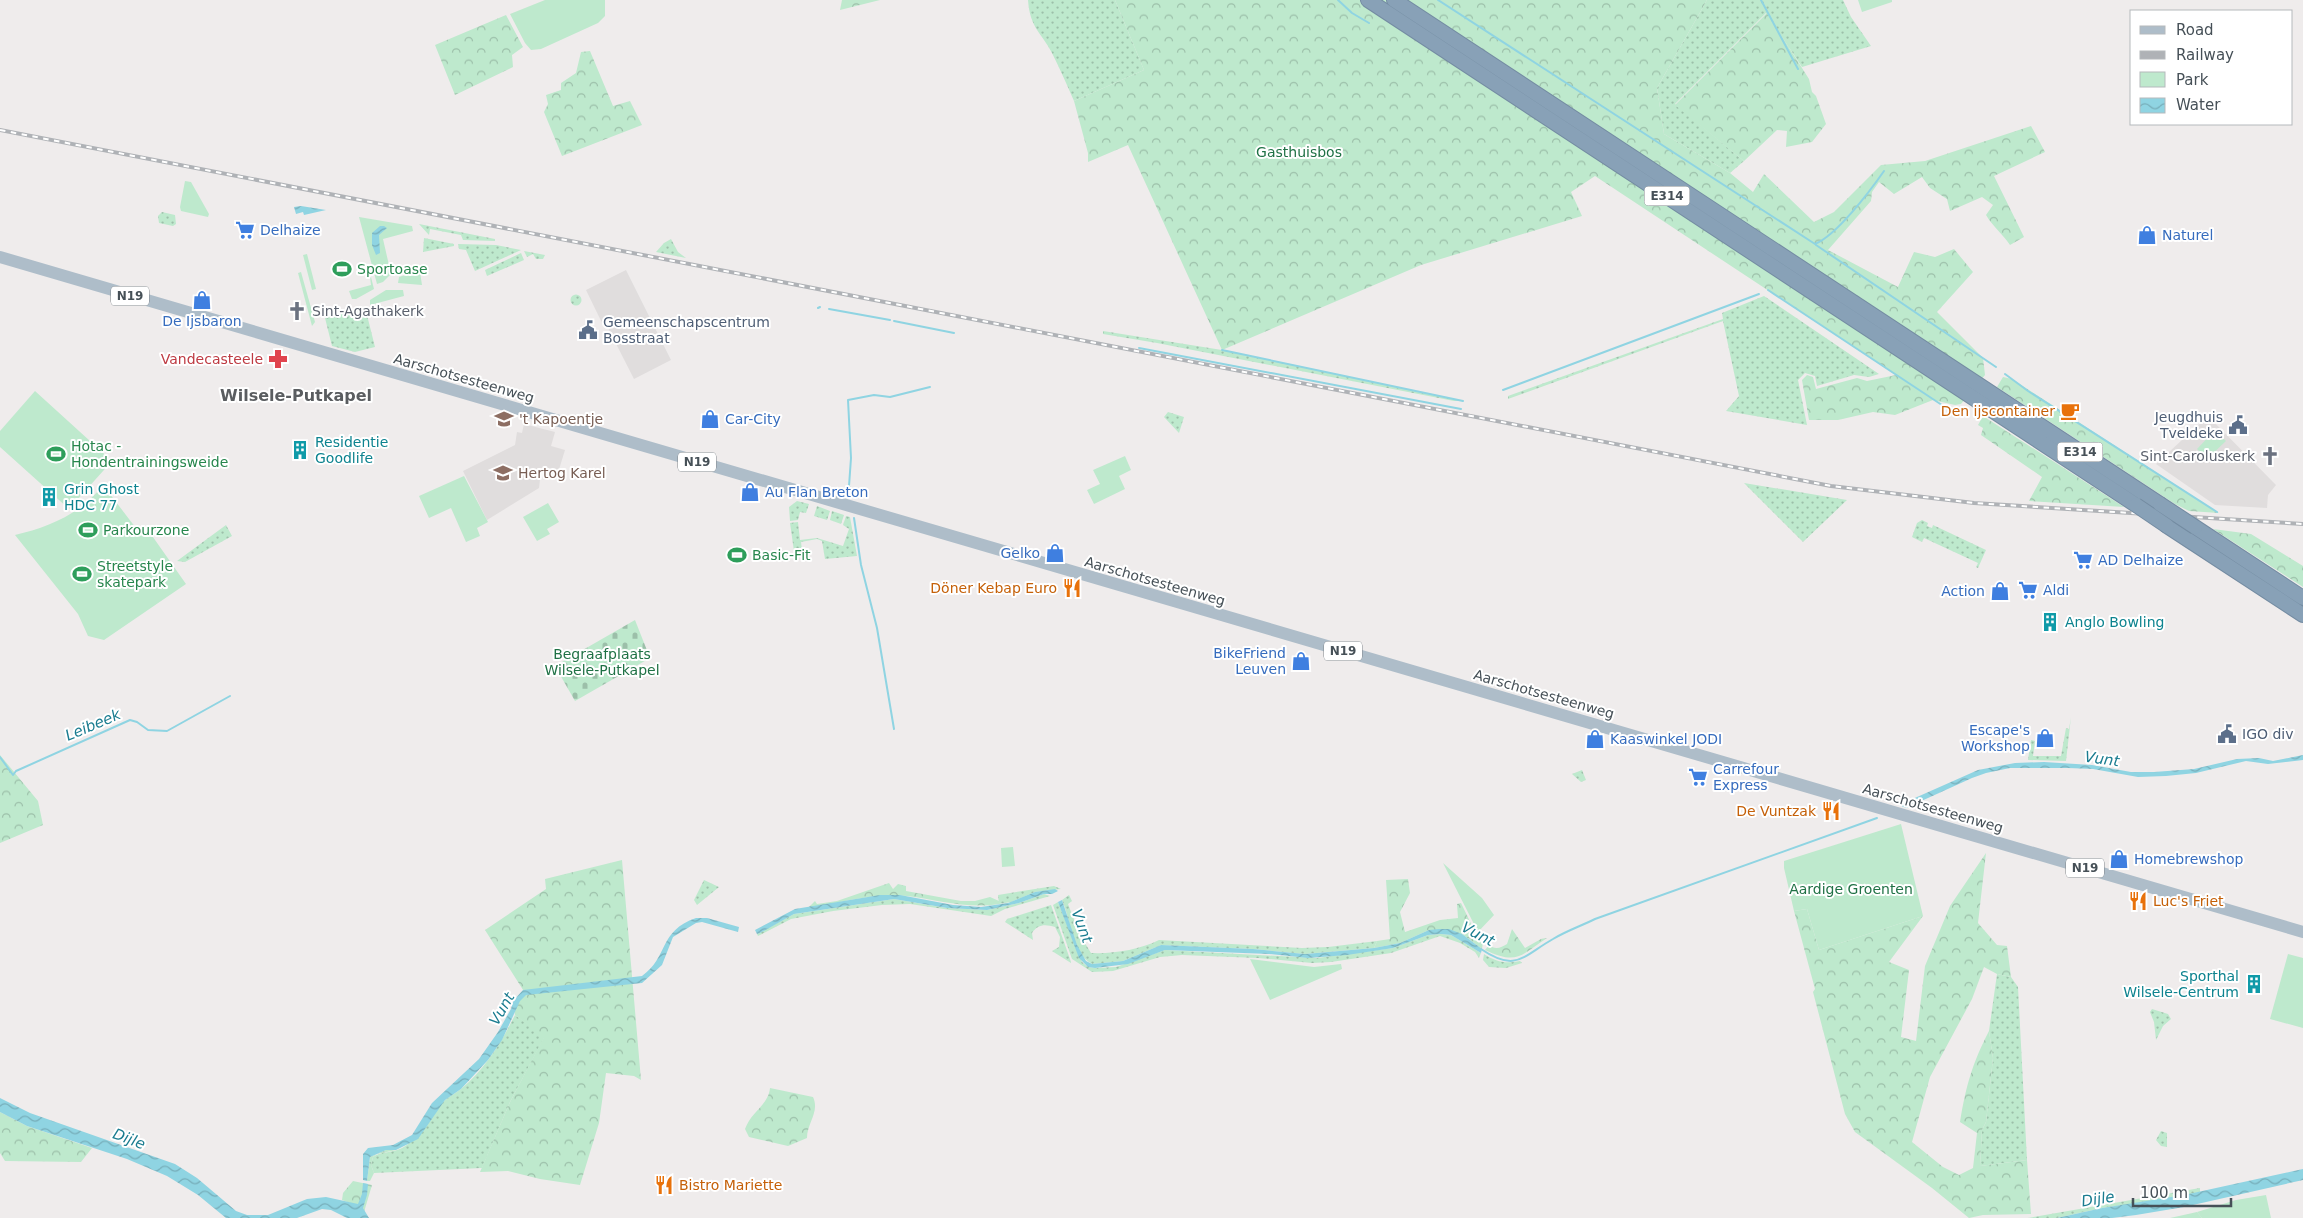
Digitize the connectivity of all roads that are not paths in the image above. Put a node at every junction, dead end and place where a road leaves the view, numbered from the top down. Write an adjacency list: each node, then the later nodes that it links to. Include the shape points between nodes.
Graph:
1 (1368, 0): 4 (highway, E314)
2 (1394, 0): 4 (highway, E314)
3 (0, 257): 7 (main road, Aarschotsesteenweg / N19)
4 (1970, 388): 5 (highway, E314, bridge, via 2001,400); 6 (highway, E314, bridge, via 1994,412)
5 (2303, 598)
6 (2303, 615)
7 (2303, 932)

